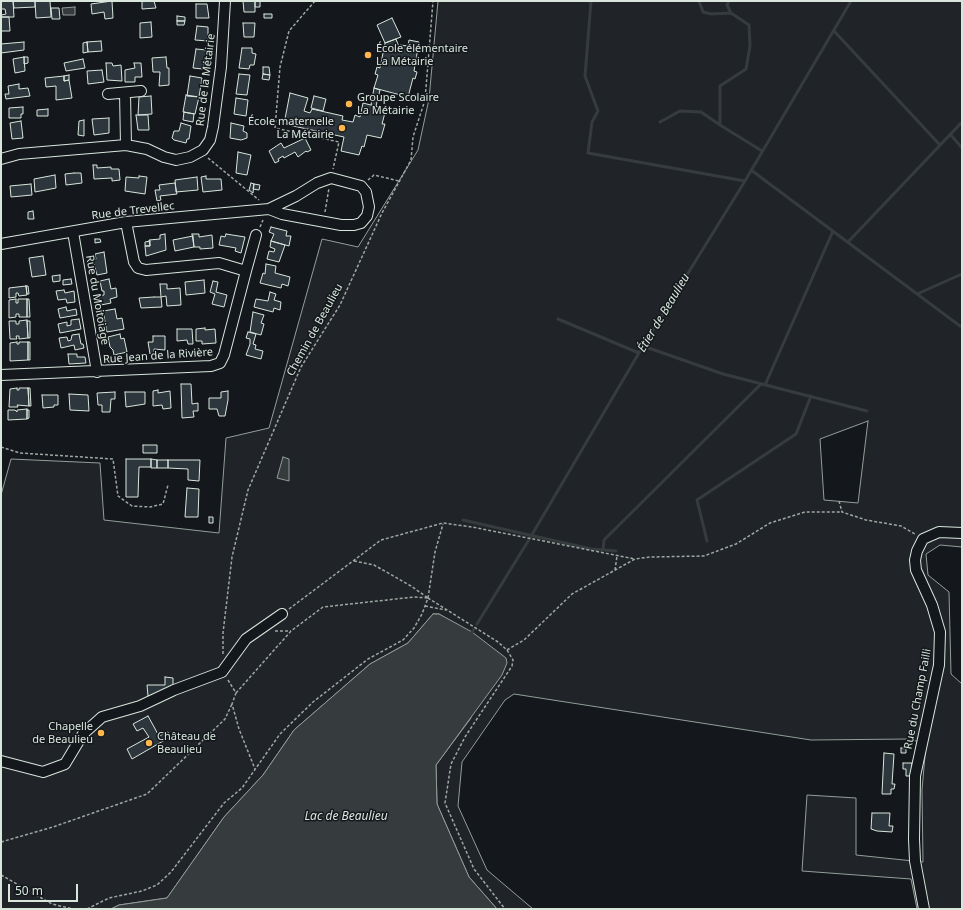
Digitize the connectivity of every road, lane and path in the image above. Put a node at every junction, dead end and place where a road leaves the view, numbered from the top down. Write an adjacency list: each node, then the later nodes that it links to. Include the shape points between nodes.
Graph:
1 (225, 1): 8 (street, Rue de la Métairie, via 221,67 213,127 210,140)
2 (315, 1): 10 (path, via 289,31 280,67 275,128 340,142)
3 (433, 1): 11 (path, Chemin de Beaulieu, via 425,100 413,137 411,160)
4 (141, 91): 5 (street)
5 (125, 93): 6 (street); 7 (street)
6 (108, 94)
7 (126, 145): 8 (street, via 147,149 176,160); 9 (street, via 18,154)
8 (200, 152): 13 (path)
9 (1, 159)
10 (331, 178): 12 (street); 13 (street, Rue de Trevellec); 15 (path)
11 (399, 181): 12 (path, via 374,175); 38 (path, Chemin de Beaulieu, via 340,305 301,367 248,490 232,557)
12 (361, 186): 15 (street, Rue de Trevellec, via 366,192 369,206 367,216 361,223 342,225)
13 (269, 209): 14 (street, Rue de Trevellec); 15 (street, Rue de Trevellec); 17 (path)
14 (126, 222): 16 (street, Rue de Trevellec); 19 (street, via 134,262 138,268 146,270 219,263)
15 (323, 222)
16 (73, 232): 18 (street, Rue de Trevellec); 20 (street, Rue du Moitoiage)
17 (256, 235): 19 (street, Rue Jean de la Rivière)
18 (1, 244)
19 (246, 271): 20 (street, Rue Jean de la Rivière, via 220,363 211,366)
20 (97, 372): 21 (street, Rue Jean de la Rivière)
21 (1, 375)
22 (1, 447): 23 (path, via 20,453 113,459 118,496 132,506 150,507 163,504)
23 (168, 485)
24 (839, 501): 25 (path)
25 (843, 512): 28 (path, via 866,520 901,526); 30 (path, via 805,512 770,523 736,544 704,556 650,556)
26 (443, 523): 29 (path); 31 (path, via 381,540); 33 (path, via 435,552)
27 (962, 533): 28 (street, via 939,532)
28 (923, 539): 49 (street, Rue du Champ Failli, via 917,551 916,570 940,632 939,665 915,776 915,861)
29 (617, 556): 30 (path); 32 (path)
30 (635, 559): 32 (path)
31 (354, 561): 33 (path, via 374,565); 36 (path)
32 (615, 570): 37 (path, via 572,594 524,640)
33 (428, 598): 34 (path); 35 (path); 40 (path, via 414,597 323,607 291,631)
34 (425, 606): 35 (path); 43 (path, via 414,628 403,640 368,659 313,702 280,734)
35 (448, 610): 37 (path)
36 (282, 614): 39 (street, via 246,639)
37 (507, 650): 48 (path, via 513,660 512,666 451,764 445,803 474,869)
38 (222, 656)
39 (222, 672): 40 (path); 42 (street, via 140,706 102,717 83,734 65,764 43,772)
40 (236, 692): 41 (path)
41 (232, 704): 43 (path); 44 (path, via 225,719 147,794)
42 (1, 761)
43 (256, 770): 47 (path, via 242,788 224,803 172,872 157,885 109,898)
44 (1, 842)
45 (1, 875): 46 (path, via 52,904)
46 (73, 909)
47 (87, 909)
48 (505, 909)
49 (924, 909)

